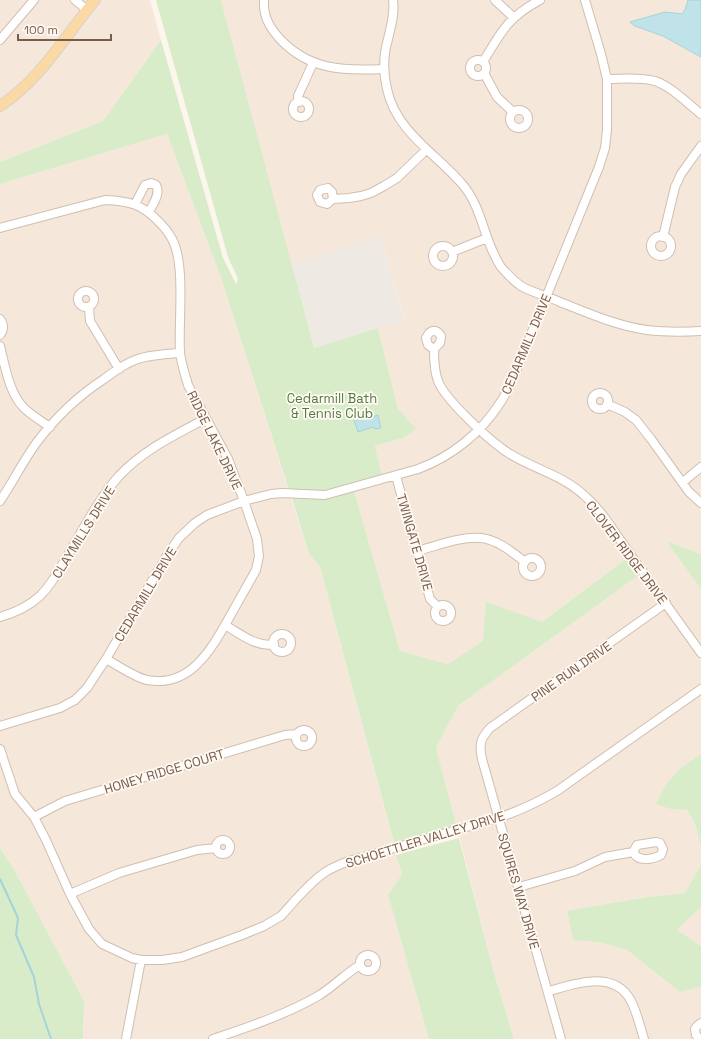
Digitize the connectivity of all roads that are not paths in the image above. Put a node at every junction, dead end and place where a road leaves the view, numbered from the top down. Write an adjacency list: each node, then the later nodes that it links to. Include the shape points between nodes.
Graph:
1 (34, 0): 11 (street)
2 (75, 0): 9 (street)
3 (95, 0): 9 (main road)
4 (264, 0): 13 (street, via 266,20 272,30 294,52)
5 (394, 0): 14 (street)
6 (495, 0): 10 (street)
7 (540, 0): 10 (street)
8 (585, 0): 16 (street, CEDARMILL DRIVE)
9 (87, 10): 18 (main road, via 47,62)
10 (513, 17): 12 (street)
11 (0, 40)
12 (483, 62): 15 (street, via 486,68); 15 (street, via 476,60 470,68 477,76)
13 (313, 63): 14 (street, via 340,69); 17 (street, via 298,96)
14 (383, 69): 22 (street, via 387,91 400,121)
15 (484, 73): 19 (street, via 497,97)
16 (607, 79): 20 (street, via 632,78 656,82 673,91); 30 (street, CEDARMILL DRIVE, via 605,148)
17 (299, 102)
18 (0, 106)
19 (513, 112)
20 (701, 114)
21 (701, 146): 27 (street, via 675,187)
22 (426, 150): 23 (street, via 397,178 371,193); 28 (street, via 455,176 468,192 474,201)
23 (333, 199)
24 (137, 206): 25 (street, RIDGE LAKE DRIVE); 25 (street, via 145,185 156,185 158,194); 26 (street, via 104,200)
25 (149, 212): 37 (street, RIDGE LAKE DRIVE, via 172,239 177,252)
26 (0, 228)
27 (663, 237)
28 (487, 238): 29 (street); 30 (street, via 501,266 510,277)
29 (452, 252)
30 (546, 296): 33 (street, via 627,326 652,330); 42 (street, CEDARMILL DRIVE, via 512,381 500,403)
31 (89, 307): 38 (street, via 90,321)
32 (0, 319): 34 (street, via 3,328)
33 (701, 331)
34 (0, 335)
35 (0, 346): 41 (street, via 19,402)
36 (434, 348): 42 (street, CLOVER RIDGE DRIVE, via 435,372 441,388)
37 (180, 353): 38 (street, via 140,359); 40 (street, RIDGE LAKE DRIVE, via 188,385)
38 (118, 369): 41 (street, via 71,405)
39 (607, 404): 45 (street, via 636,420)
40 (205, 419): 47 (street, RIDGE LAKE DRIVE, via 228,459); 53 (street, CLAYMILLS DRIVE, via 147,452 120,475 106,492 50,584 40,596 30,604)
41 (50, 427): 46 (street, via 22,463)
42 (479, 428): 44 (street, CEDARMILL DRIVE, via 469,439 432,464); 51 (street, CLOVER RIDGE DRIVE, via 509,454 561,478 586,497 610,524)
43 (701, 468): 45 (street)
44 (396, 476): 47 (street, CEDARMILL DRIVE, via 325,495 282,493); 49 (street, TWINGATE DRIVE)
45 (682, 482): 48 (street)
46 (0, 501)
47 (244, 501): 54 (street, RIDGE LAKE DRIVE, via 257,539 259,556 256,570); 57 (street, CEDARMILL DRIVE, via 207,515 179,538)
48 (701, 503)
49 (417, 550): 50 (street, via 482,538 504,547); 52 (street, TWINGATE DRIVE, via 430,599)
50 (524, 562)
51 (666, 603): 56 (street, CLOVER RIDGE DRIVE); 61 (street, PINE RUN DRIVE, via 490,728)
52 (438, 607)
53 (0, 617)
54 (225, 625): 55 (street, via 258,643 266,646); 57 (street, RIDGE LAKE DRIVE, via 202,661 185,674 168,681 145,680)
55 (274, 644)
56 (701, 653)
57 (106, 659): 59 (street, CEDARMILL DRIVE, via 87,688 75,700 60,708)
58 (701, 688): 64 (street, SCHOETTLER VALLEY DRIVE, via 557,791 539,802)
59 (0, 726)
60 (297, 734): 63 (street, HONEY RIDGE COURT, via 285,735 65,801)
61 (480, 742): 64 (street, SQUIRES WAY DRIVE)
62 (0, 749): 63 (street, SCHOETTLER VALLEY DRIVE, via 14,794)
63 (34, 817): 68 (street, SCHOETTLER VALLEY DRIVE)
64 (498, 818): 67 (street, SQUIRES WAY DRIVE); 69 (street, SCHOETTLER VALLEY DRIVE, via 349,861 324,873 281,916 264,926 182,957)
65 (216, 848): 68 (street, via 197,850 119,873)
66 (633, 852): 67 (street, via 605,857 575,871)
67 (519, 887): 71 (street, SQUIRES WAY DRIVE)
68 (70, 894): 69 (street, SCHOETTLER VALLEY DRIVE, via 89,929 102,944)
69 (140, 960): 74 (street)
70 (360, 965): 73 (street, via 305,1003)
71 (548, 992): 75 (street, SQUIRES WAY DRIVE); 76 (street, via 586,982 611,984 622,991 631,1002)
72 (701, 1023): 77 (street, via 695,1029)
73 (216, 1038)
74 (126, 1039)
75 (561, 1039)
76 (644, 1039)
77 (700, 1039)

